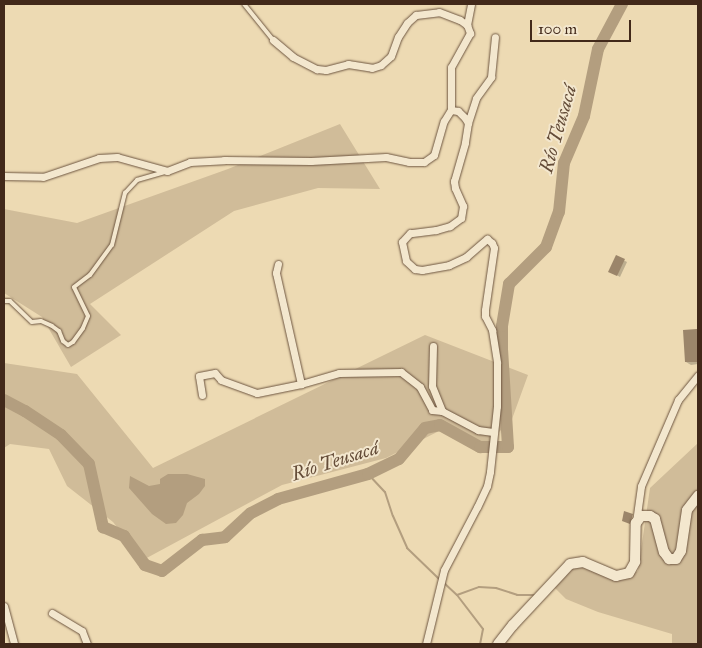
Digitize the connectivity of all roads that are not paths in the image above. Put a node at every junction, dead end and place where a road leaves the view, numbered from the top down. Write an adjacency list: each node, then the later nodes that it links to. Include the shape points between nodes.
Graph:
1 (244, 4): 5 (lane)
2 (471, 4): 3 (street)
3 (467, 25): 5 (street, via 439,12 416,16 398,37 391,56 382,65 372,68 348,64 317,69 292,57); 6 (street, via 468,39 451,67)
4 (495, 37): 7 (street, via 491,77 476,98)
5 (273, 40)
6 (451, 110): 7 (street, via 461,113); 8 (street, via 444,121 434,155 424,162 386,157 312,161 224,160 190,162)
7 (468, 122): 17 (street, via 454,181 463,206 461,218 450,226 410,233 402,247 406,261 415,269 422,270 449,265 466,257 487,239 492,242 492,272 485,316 492,330 497,363)
8 (167, 171): 9 (street, via 117,157 98,158 43,177); 11 (lane, via 137,180 125,194 112,245 90,274 74,287 88,316 84,328 73,342 68,345 52,326 41,321 32,322 10,301)
9 (4, 176)
10 (278, 264): 14 (street, via 276,272)
11 (4, 301)
12 (432, 346): 16 (street, via 432,386)
13 (698, 375): 19 (street, via 678,400 642,486)
14 (301, 384): 15 (street, via 257,393 221,380 215,372 199,376); 16 (street, via 339,373 401,372 420,387 432,410)
15 (202, 395)
16 (442, 411): 17 (street, via 478,430)
17 (493, 432): 24 (street, via 486,486 444,570)
18 (698, 496): 19 (street, via 686,510 676,559 669,558 664,552 655,519 645,515)
19 (636, 523): 25 (street, via 635,562 629,573 616,576 584,562 570,564)
20 (4, 606): 22 (street)
21 (52, 613): 23 (street, via 82,631)
22 (14, 644)
23 (87, 644)
24 (426, 644)
25 (498, 644)

